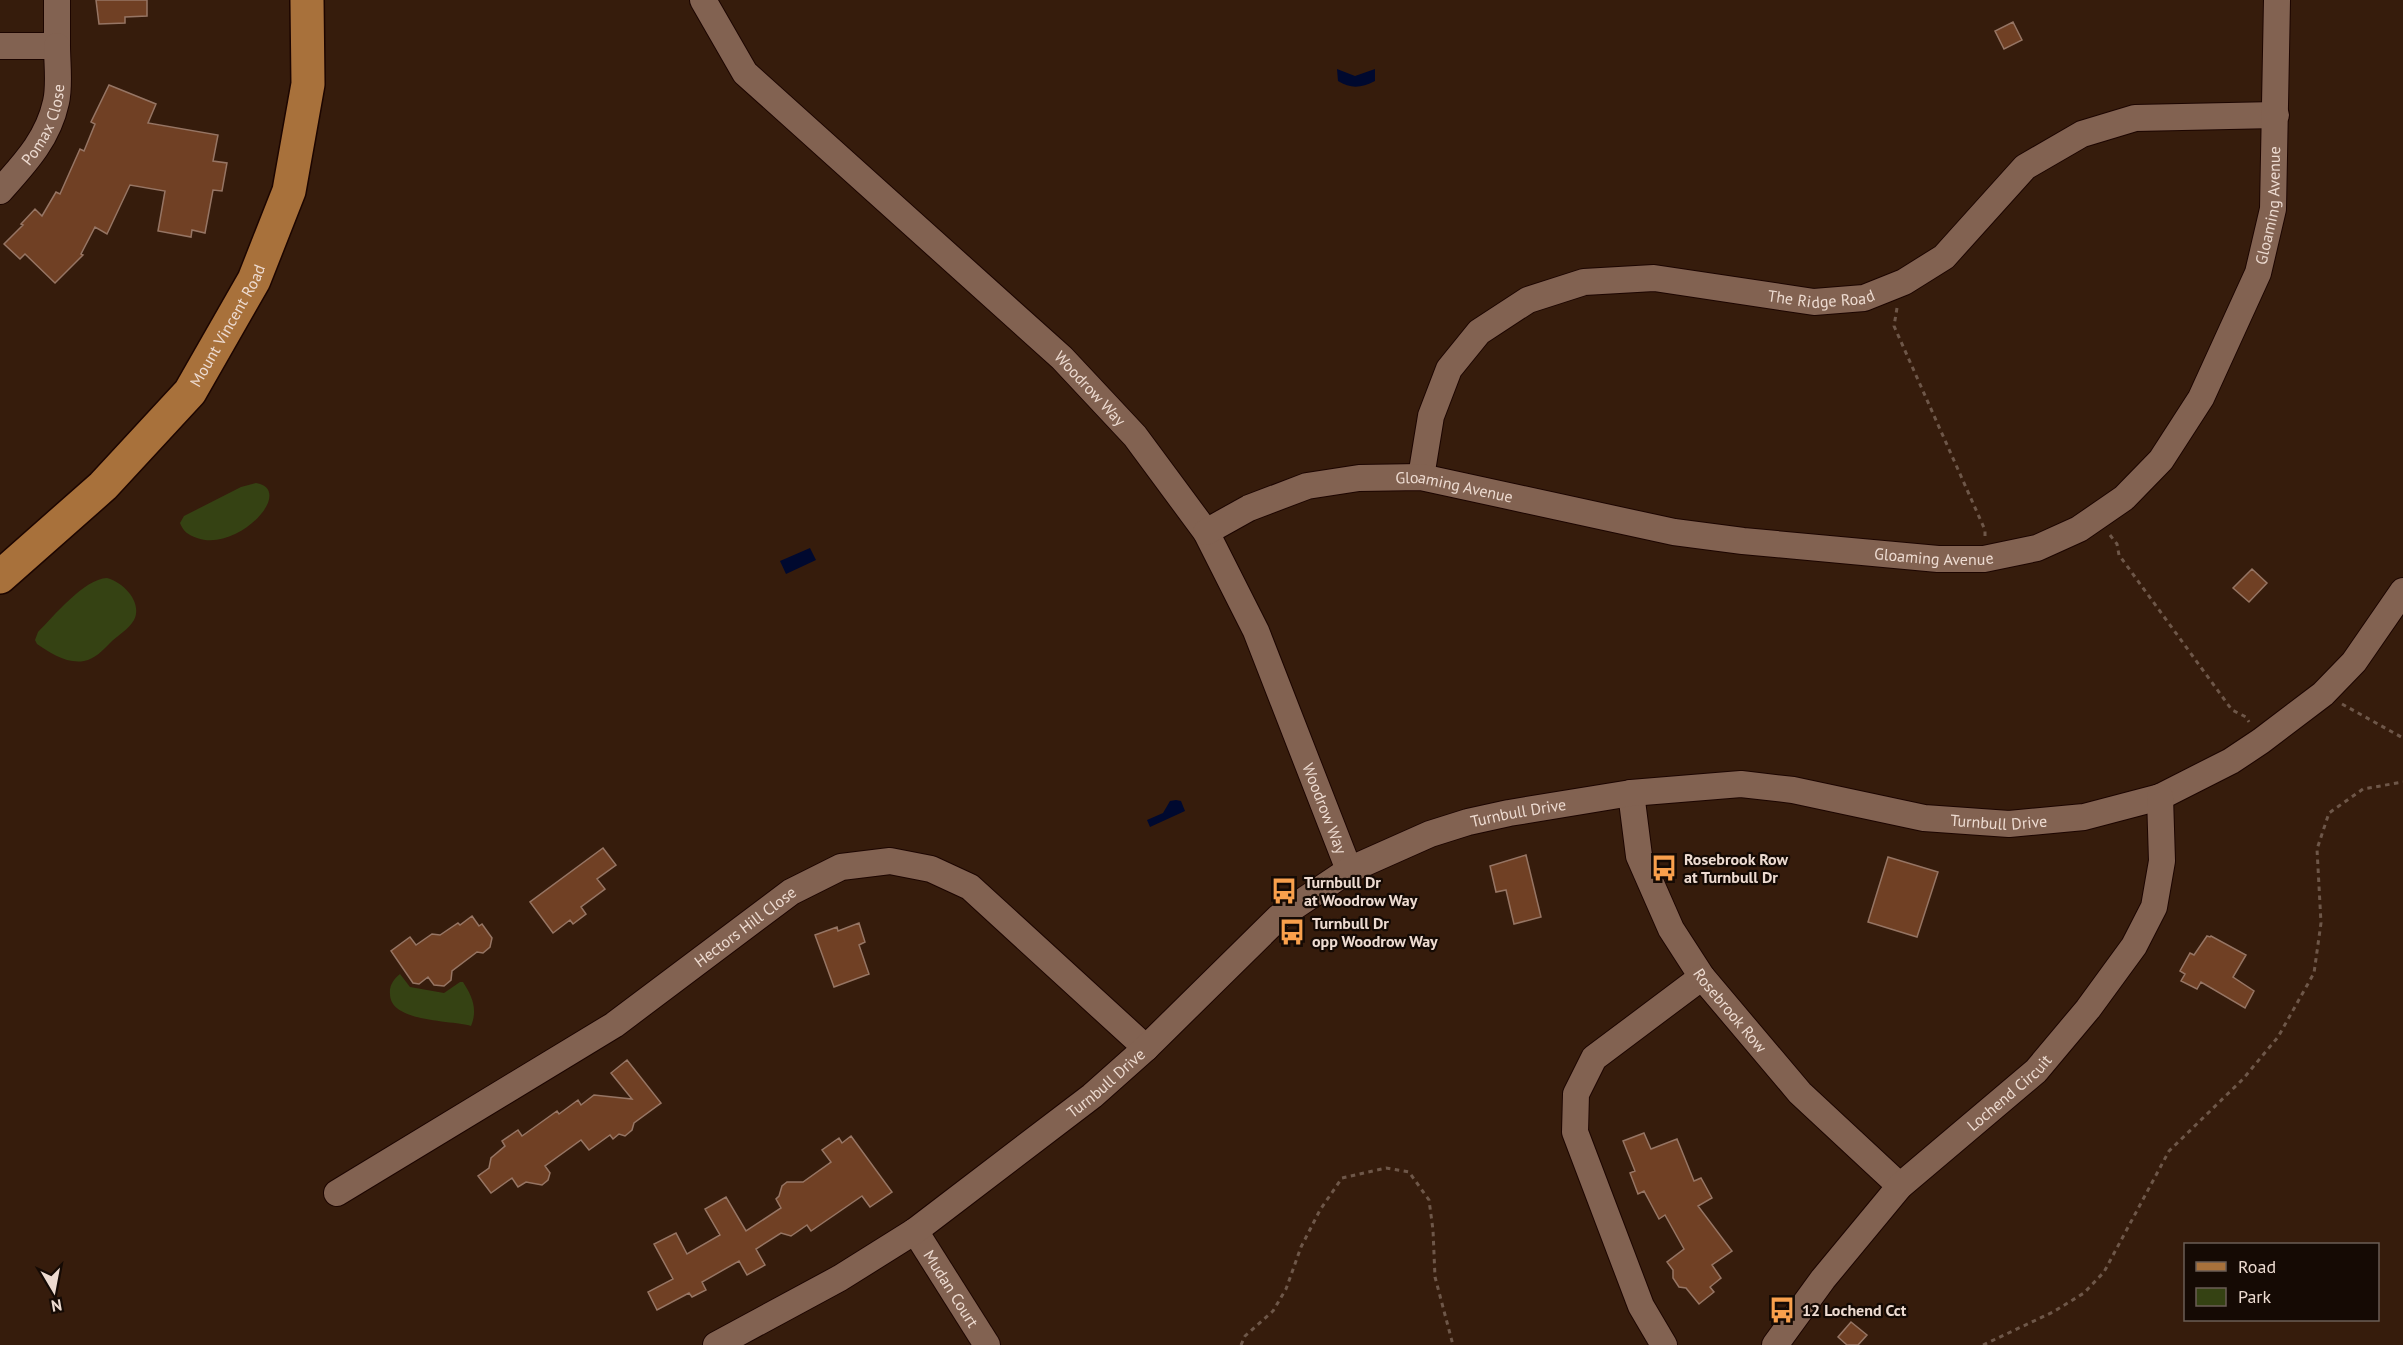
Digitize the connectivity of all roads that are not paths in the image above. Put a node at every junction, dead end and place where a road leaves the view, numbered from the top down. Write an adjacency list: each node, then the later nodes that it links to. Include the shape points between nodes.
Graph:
1 (57, 0): 6 (street, Pomax Close)
2 (307, 0): 11 (main road, Mount Vincent Road, via 308,84 289,191 254,280 190,392 102,486)
3 (703, 0): 10 (street, Woodrow Way, via 745,73 1062,358 1136,436)
4 (2277, 0): 7 (street, Gloaming Avenue)
5 (0, 46): 6 (street)
6 (57, 46): 8 (street, Pomax Close, via 57,100 46,134)
7 (2276, 115): 9 (street, The Ridge Road, via 2135,118 2082,134 2025,167 1944,257 1905,282 1864,298 1814,302 1654,278 1584,282 1528,300 1479,332 1449,369 1431,416); 9 (street, Gloaming Avenue, via 2273,209 2258,273 2201,398 2161,460 2124,498 2094,521 2037,548 1984,559 1938,559 1743,541 1674,532)
8 (0, 191)
9 (1421, 477): 10 (street, Gloaming Avenue, via 1359,478 1307,486 1249,508)
10 (1206, 532): 15 (street, Woodrow Way, via 1256,631)
11 (0, 576)
12 (2403, 591): 14 (street, Turnbull Drive, via 2354,662 2323,694 2231,761)
13 (1631, 793): 14 (street, Turnbull Drive, via 1741,784 1793,790 1924,818 2009,824 2084,817); 15 (street, Turnbull Drive, via 1468,822 1430,834); 16 (street, Rosebrook Row, via 1639,856 1671,929)
14 (2160, 797): 18 (street, Lochend Circuit, via 2162,861 2154,907 2134,946 2036,1071)
15 (1349, 870): 17 (street, Turnbull Drive, via 1279,917)
16 (1702, 977): 18 (street, Rosebrook Row, via 1800,1094); 23 (street, via 1594,1058 1576,1094 1575,1132 1641,1306)
17 (1146, 1048): 19 (street, Hectors Hill Close, via 970,887 931,869 890,861 841,867 791,892 614,1024); 20 (street, Turnbull Drive, via 1092,1096)
18 (1900, 1186): 24 (street, Lochend Circuit, via 1823,1279)
19 (337, 1193)
20 (915, 1231): 21 (street, Turnbull Drive, via 840,1278); 22 (street, Mudan Court)
21 (716, 1345)
22 (987, 1345)
23 (1664, 1345)
24 (1775, 1345)

